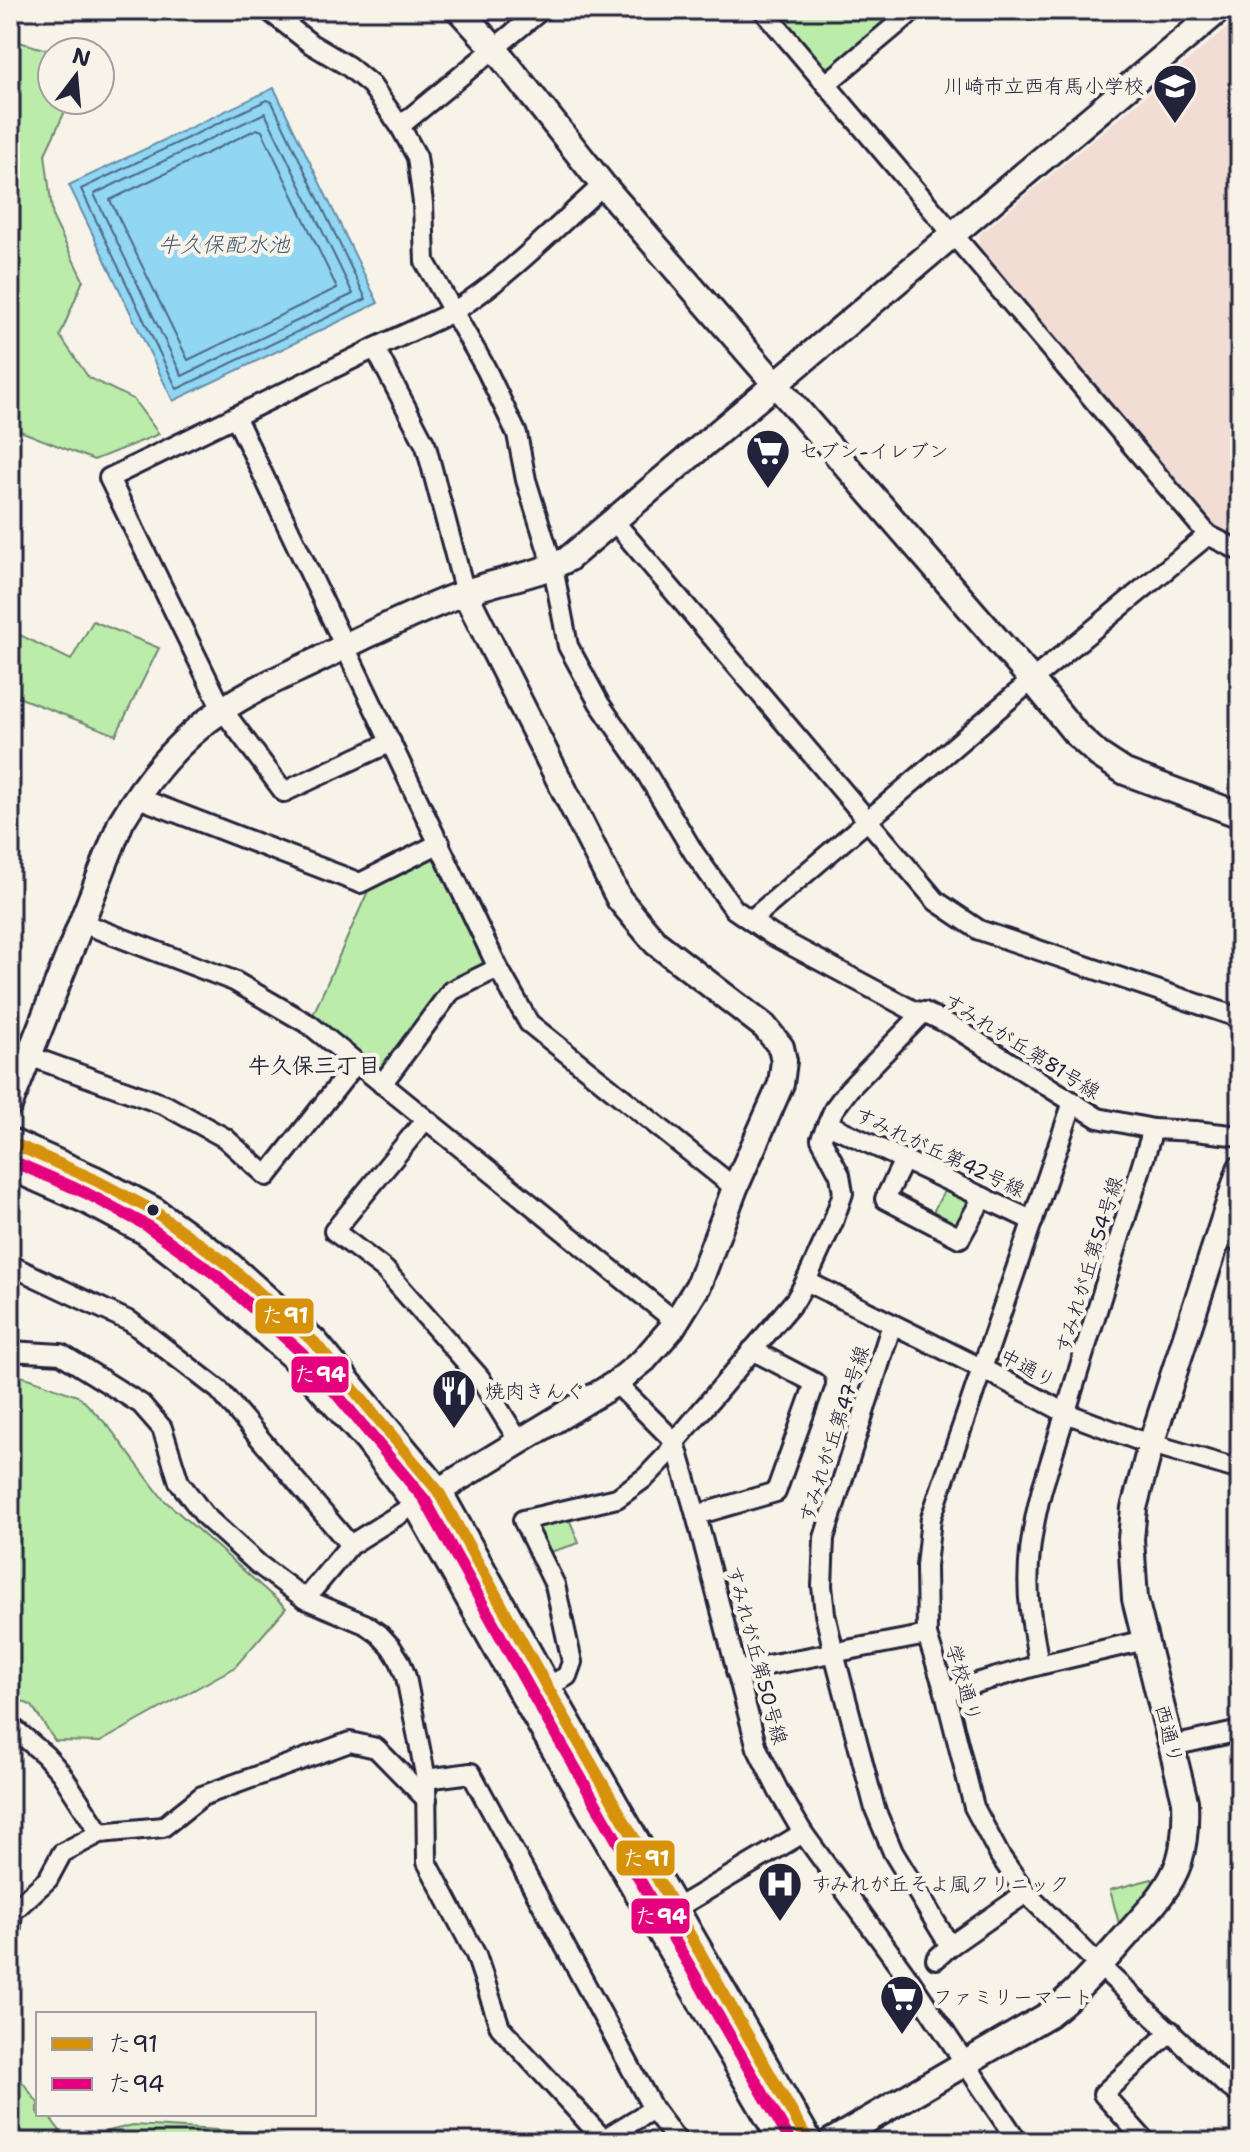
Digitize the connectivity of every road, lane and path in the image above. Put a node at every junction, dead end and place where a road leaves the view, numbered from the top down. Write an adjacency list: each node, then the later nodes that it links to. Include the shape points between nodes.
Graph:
1 (268, 10): 9 (street, すみれが丘第81号線, via 371,85)
2 (459, 10): 7 (street)
3 (541, 10): 7 (street)
4 (763, 10): 8 (street)
5 (914, 10): 8 (street)
6 (1219, 10): 11 (street)
7 (495, 49): 9 (street); 10 (street)
8 (826, 84): 11 (street)
9 (400, 126): 12 (street, すみれが丘第81号線, via 417,157 425,262)
10 (603, 185): 12 (street); 14 (street)
11 (953, 234): 14 (street); 17 (street)
12 (453, 312): 13 (street); 19 (street, すみれが丘第81号線, via 517,434)
13 (375, 348): 15 (street); 20 (street, via 426,446)
14 (776, 384): 16 (street); 22 (street)
15 (235, 416): 21 (street); 23 (street, via 109,478)
16 (613, 520): 19 (street); 27 (street)
17 (1208, 535): 18 (street); 22 (street)
18 (1240, 551)
19 (553, 567): 20 (street); 29 (street, すみれが丘第81号線, via 568,646 599,703 694,853 734,909)
20 (465, 593): 21 (street); 47 (street, via 619,899 656,943 765,1027 781,1047 781,1084)
21 (345, 646): 23 (street); 24 (street)
22 (1032, 680): 26 (street, via 1075,733 1125,772); 27 (street)
23 (222, 709): 24 (street, via 284,792); 25 (street, via 175,749)
24 (391, 742): 28 (street)
25 (136, 797): 28 (street, via 360,883); 30 (street)
26 (1240, 815)
27 (867, 821): 29 (street); 33 (street, via 936,901 979,930)
28 (440, 843): 31 (street)
29 (751, 920): 32 (street, すみれが丘第81号線, via 847,976)
30 (82, 923): 34 (street); 35 (street, via 234,981 310,1025)
31 (498, 968): 36 (street, via 451,991); 47 (street, via 529,1023)
32 (924, 1012): 37 (street, すみれが丘第81号線); 40 (street, via 849,1089)
33 (1240, 1018)
34 (29, 1056): 35 (street, via 165,1105 225,1138 267,1176); 38 (street)
35 (356, 1063): 36 (street)
36 (382, 1084): 39 (street)
37 (1073, 1102): 41 (street, すみれが丘第81号線, via 1098,1118); 49 (street, 学校通り)
38 (10, 1104)
39 (425, 1120): 53 (street); 61 (street, via 334,1231 385,1270 417,1306 480,1378)
40 (828, 1124): 44 (street, すみれが丘第42号線); 52 (street, via 821,1139 840,1175 843,1193)
41 (1153, 1129): 42 (street, すみれが丘第81号線); 59 (street, すみれが丘第54号線)
42 (1240, 1136)
43 (10, 1142): 64 (main road, via 154,1211 225,1262 315,1343)
44 (904, 1160): 48 (street, すみれが丘第42号線); 48 (street, via 885,1199 960,1238)
45 (10, 1166): 64 (main road, via 146,1231 209,1280 294,1357)
46 (1240, 1169): 50 (street, 西通り)
47 (735, 1188): 53 (street, via 698,1286)
48 (983, 1197): 49 (street, すみれが丘第42号線)
49 (1033, 1221): 57 (street, 学校通り)
50 (1229, 1239): 62 (street, 西通り)
51 (10, 1265): 66 (street, via 131,1322 219,1390)
52 (806, 1281): 54 (street, 中通り); 55 (street)
53 (676, 1322): 58 (street)
54 (892, 1324): 57 (street, 中通り); 70 (street, すみれが丘第47号線, via 824,1538 822,1586)
55 (752, 1350): 60 (street); 65 (street, via 815,1383 776,1492)
56 (10, 1351): 67 (street, via 61,1354 141,1404 162,1428 179,1482 205,1516)
57 (983, 1369): 59 (street, 中通り); 68 (street, 学校通り, via 931,1518)
58 (616, 1383): 60 (street); 61 (street)
59 (1066, 1413): 62 (street, 中通り); 71 (street, すみれが丘第54号線, via 1030,1547 1029,1606)
60 (675, 1442): 65 (street, すみれが丘第50号線); 73 (street, via 646,1477 617,1498 523,1520 555,1585 572,1662 567,1676)
61 (520, 1443): 64 (street)
62 (1151, 1444): 63 (street, 中通り); 69 (street, 西通り, via 1131,1539 1135,1599)
63 (1240, 1470)
64 (427, 1497): 66 (street); 73 (main road); 94 (main road, via 534,1713)
65 (696, 1515): 72 (street, すみれが丘第50号線)
66 (350, 1545): 67 (street)
67 (305, 1599): 78 (street, via 365,1624 391,1647 406,1677)
68 (927, 1635): 70 (street); 74 (street, 学校通り)
69 (1145, 1640): 71 (street); 77 (street, 西通り)
70 (834, 1653): 72 (street); 85 (street, すみれが丘第47号線, via 875,1809 893,1852)
71 (1039, 1665): 74 (street)
72 (736, 1671): 81 (street, すみれが丘第50号線, via 757,1748)
73 (547, 1687): 83 (main road)
74 (945, 1692): 82 (street, 学校通り, via 974,1807)
75 (10, 1725): 80 (street, via 61,1773)
76 (1240, 1731): 77 (street)
77 (1172, 1746): 87 (street, 西通り, via 1185,1801 1179,1863 1165,1891)
78 (426, 1779): 79 (street); 91 (street, via 471,1773)
79 (427, 1800): 80 (street, via 376,1748 350,1742 202,1796 163,1827); 92 (street, via 427,1862 476,1955 500,2027)
80 (100, 1833): 84 (street, via 62,1853 48,1879 12,1912)
81 (803, 1833): 83 (street); 89 (street, すみれが丘第50号線)
82 (1026, 1893): 85 (street); 87 (street, 学校通り)
83 (675, 1909): 95 (main road)
84 (10, 1934)
85 (950, 1946): 86 (street)
86 (936, 1959)
87 (1100, 1966): 88 (street, 学校通り); 89 (street, 西通り, via 1048,2015)
88 (1171, 2031): 90 (street, 学校通り); 98 (street, via 1103,2094)
89 (965, 2064): 96 (street, 西通り); 97 (street, すみれが丘第50号線)
90 (1240, 2095)
91 (653, 2109): 92 (street); 93 (street)
92 (605, 2140)
93 (678, 2142)
94 (783, 2142)
95 (809, 2142)
96 (830, 2142)
97 (1018, 2142)
98 (1146, 2142)

